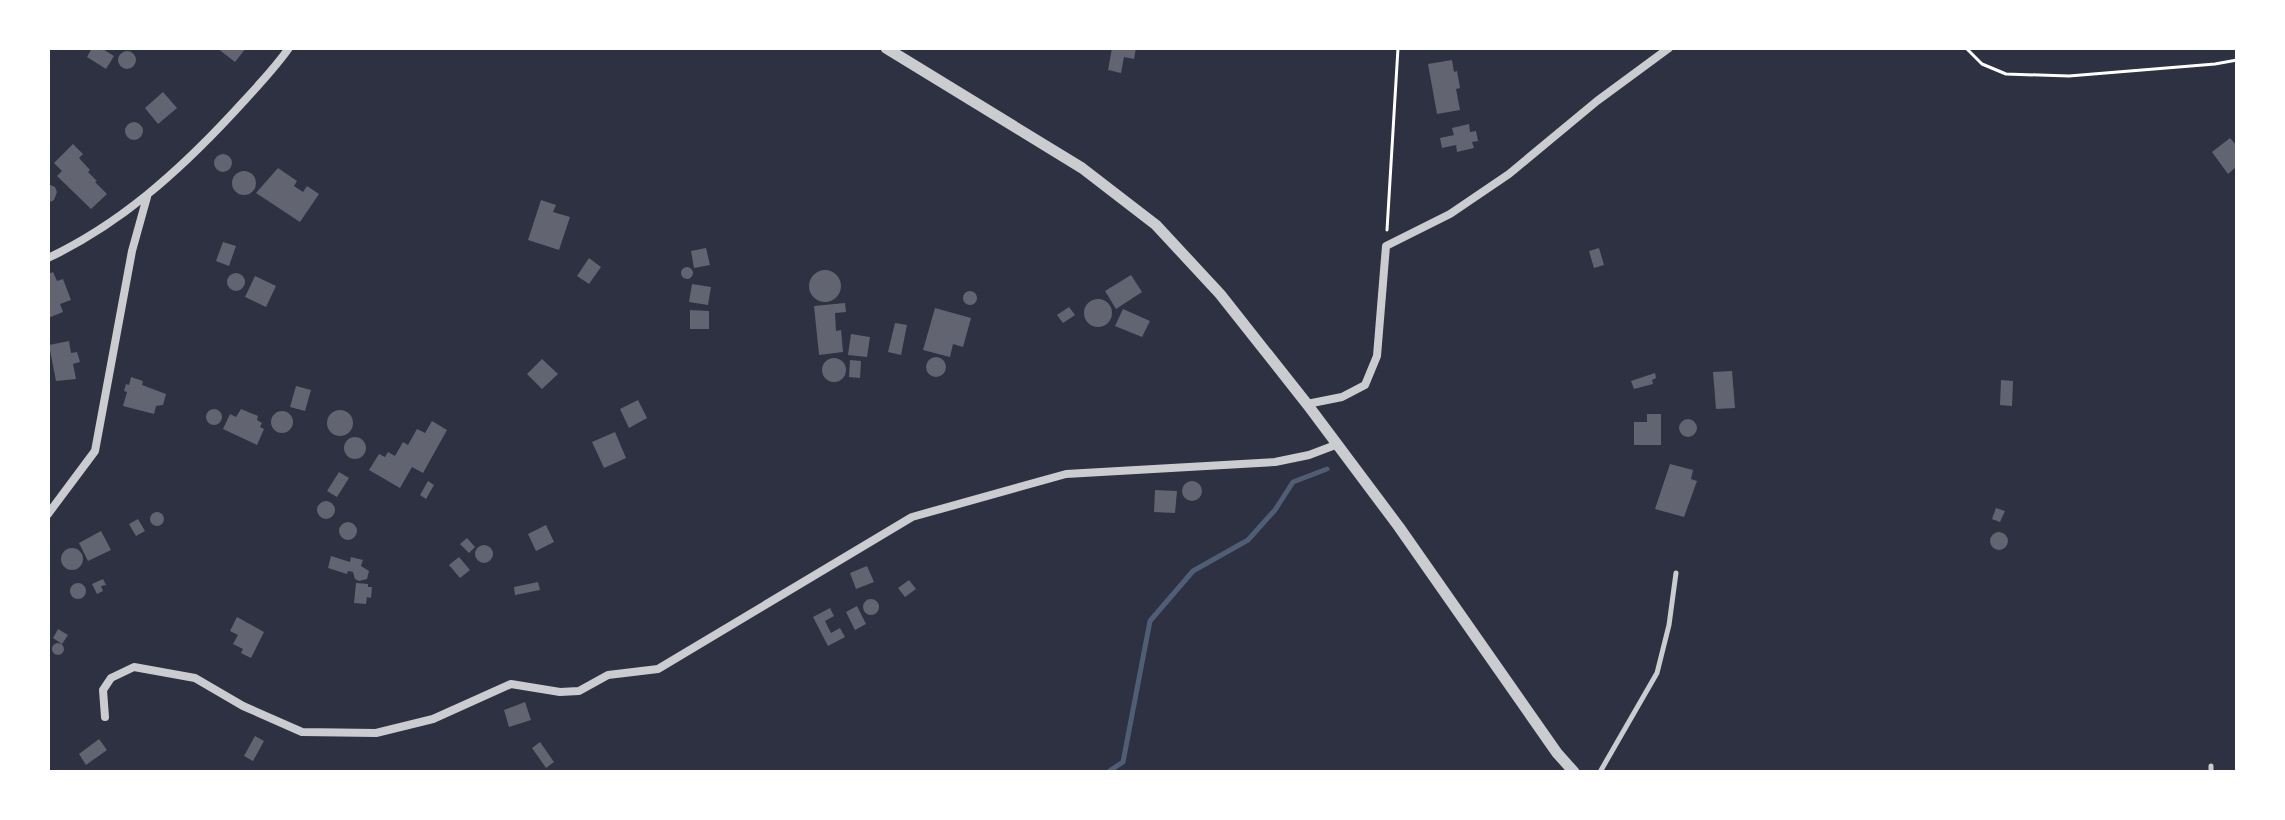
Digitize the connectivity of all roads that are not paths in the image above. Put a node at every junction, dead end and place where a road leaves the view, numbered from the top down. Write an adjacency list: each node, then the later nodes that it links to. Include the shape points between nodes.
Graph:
1 (289, 48): 4 (street, via 188,162)
2 (886, 48): 6 (street, via 1082,168 1156,225 1220,294)
3 (1669, 48): 6 (street, via 1509,174 1450,214 1386,246 1377,356 1365,385 1342,397)
4 (147, 197): 5 (street); 8 (street, via 95,451)
5 (48, 258)
6 (1307, 404): 7 (street)
7 (1338, 444): 10 (street, via 1275,462 1066,474 912,517 658,669 608,675 579,691 511,684 433,719 376,733 302,732 195,678 134,667 111,678 103,690); 11 (street)
8 (48, 514)
9 (1676, 573): 12 (lane, via 1657,673)
10 (105, 717)
11 (1574, 772)
12 (1600, 772)

